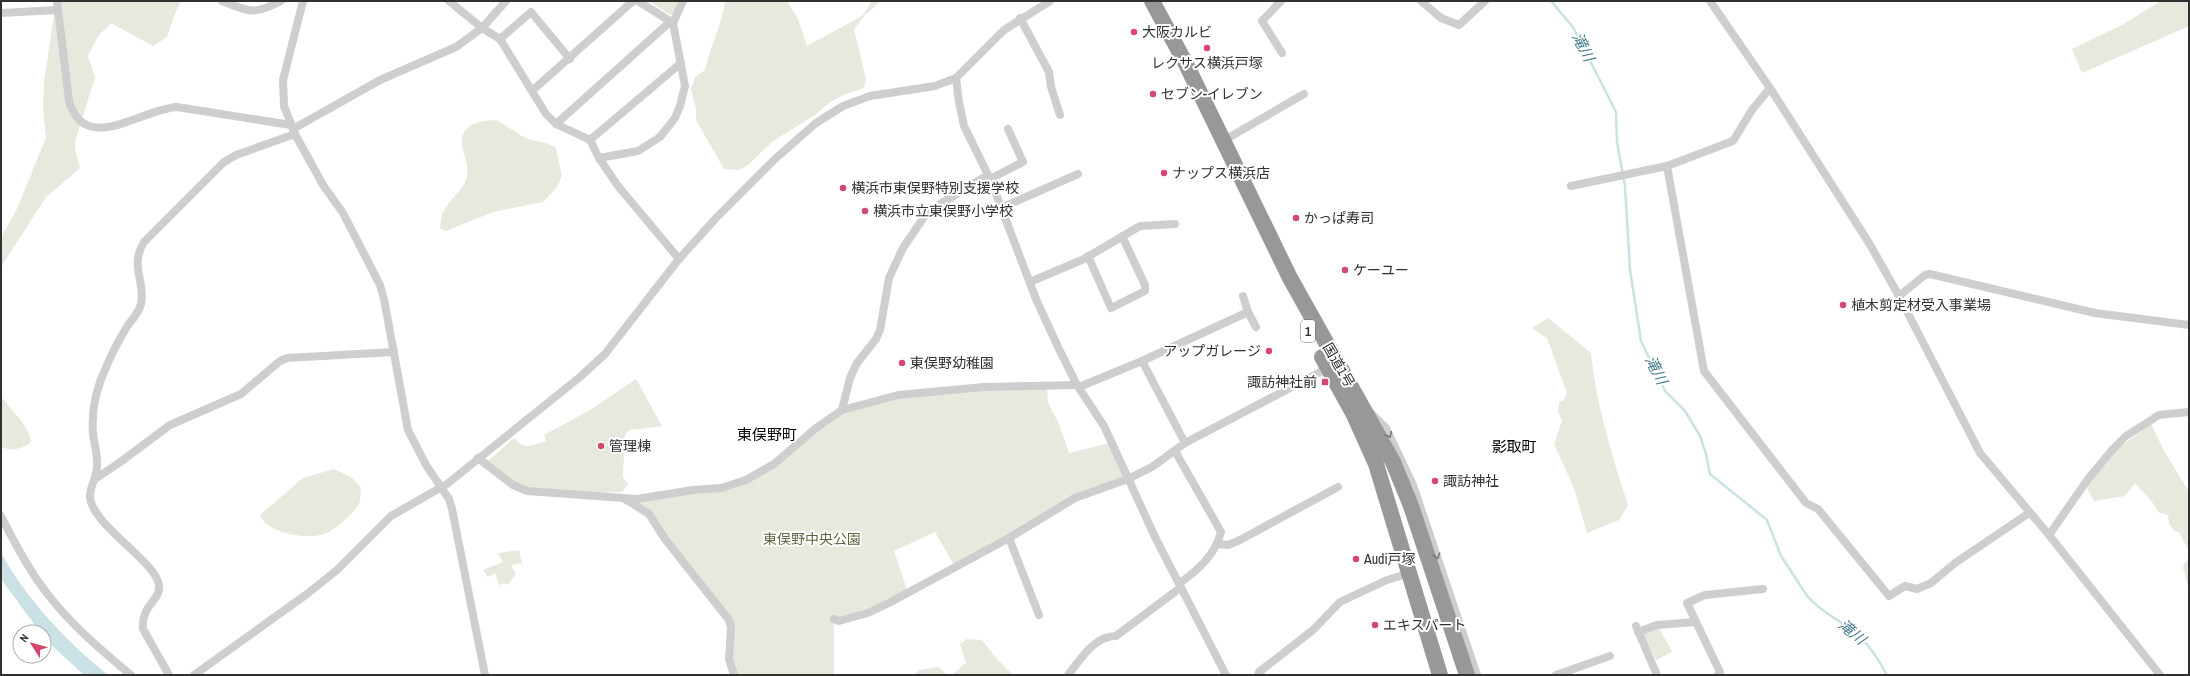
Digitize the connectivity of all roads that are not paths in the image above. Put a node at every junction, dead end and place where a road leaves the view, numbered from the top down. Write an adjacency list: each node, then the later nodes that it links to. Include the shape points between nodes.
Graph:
1 (57, 1): 16 (street)
2 (222, 1): 3 (street, via 252,11 262,11)
3 (281, 1)
4 (303, 1): 31 (street, via 283,80 284,106)
5 (449, 1): 20 (street)
6 (506, 1): 20 (street)
7 (633, 1): 23 (street)
8 (638, 1): 19 (street)
9 (683, 1): 19 (street)
10 (1050, 1): 18 (street)
11 (1281, 1): 22 (street, via 1262,20)
12 (1422, 1): 13 (street, via 1441,18 1459,25)
13 (1485, 1)
14 (1710, 1): 26 (street)
15 (1153, 2): 34 (highway, 国道1号 / 1); 53 (highway, 国道1号 / 1, via 1177,69 1276,272)
16 (57, 10): 17 (street); 31 (street, via 69,101 75,116 85,125 96,128 114,126 159,110 177,107)
17 (1, 13)
18 (1020, 18): 25 (street, via 990,43); 29 (street, via 1049,72)
19 (672, 22): 24 (street); 30 (street)
20 (482, 28): 21 (street); 31 (street, via 456,47 380,80)
21 (500, 39): 23 (street, via 531,12); 27 (street)
22 (1282, 53)
23 (570, 59): 27 (street)
24 (681, 63): 33 (street); 35 (street, via 684,86 680,106 675,118 660,137 632,154)
25 (956, 78): 38 (street, via 961,117); 44 (street, via 935,86 870,96 843,106 816,123 775,159)
26 (1770, 88): 36 (street, via 1752,110 1733,141); 47 (street, via 1869,243)
27 (533, 90): 30 (street, via 546,114)
28 (1304, 94): 34 (street)
29 (1060, 115)
30 (556, 124): 33 (street)
31 (293, 129): 51 (street, via 323,185 343,213 380,285); 61 (street, via 224,162 158,226 141,247 136,269 141,304 106,365 95,400 93,424 98,468)
32 (1008, 129): 38 (street, via 1023,162)
33 (590, 140): 35 (street)
34 (1223, 141): 55 (highway, 国道1号 / 1, via 1290,278)
35 (599, 158): 44 (street, via 618,186)
36 (1667, 166): 39 (street); 66 (street, via 1704,371 1806,502 1818,509 1889,596 1905,586 1917,589 1931,582)
37 (1078, 174): 40 (street)
38 (989, 177): 40 (street); 56 (street, via 932,209 903,248 889,278 880,330 857,363 850,378)
39 (1571, 186)
40 (1002, 208): 45 (street)
41 (1175, 224): 42 (street, via 1145,224)
42 (1122, 236): 43 (street); 43 (street, via 1145,285 1145,291 1111,308)
43 (1088, 256): 45 (street, via 1064,269)
44 (679, 259): 60 (street, via 605,354 554,399)
45 (1030, 282): 54 (street)
46 (1243, 296): 48 (street)
47 (1899, 296): 49 (street, via 1925,275 1930,274 2095,312); 66 (street, via 1980,453)
48 (1248, 312): 50 (street); 52 (street)
49 (2189, 325)
50 (1256, 327)
51 (394, 352): 61 (street, via 287,358 241,394 163,428 119,464); 64 (street, via 408,430 426,465)
52 (1142, 361): 54 (street); 58 (street)
53 (1328, 368): 58 (street); 71 (highway, 国道1号 / 1, via 1354,415 1376,464)
54 (1078, 386): 56 (street, via 984,387 898,395); 62 (street, via 1104,426)
55 (1363, 408): 87 (highway, 1, via 1386,465); 88 (highway, 国道1号 / 1, via 1390,456 1411,506); 89 (street, one-way to 89, via 1373,413 1386,428 1413,485)
56 (842, 410): 65 (street, via 816,428 774,464 739,482 720,488)
57 (2189, 412): 68 (street, via 2158,415 2126,436 2088,479)
58 (1186, 443): 59 (street)
59 (1175, 451): 62 (street); 70 (street, via 1221,532)
60 (478, 458): 64 (street); 65 (street, via 521,490)
61 (95, 479): 79 (street, via 90,492 92,505 100,517 152,572 159,584 158,595 146,608 143,629)
62 (1128, 479): 69 (street, via 1075,498); 72 (street)
63 (1338, 486): 70 (street, via 1238,541 1228,545)
64 (442, 487): 80 (street, via 391,516 337,570 308,594); 81 (street, via 452,509)
65 (624, 499): 82 (street, via 649,514 665,539 729,620 731,628 728,659)
66 (2029, 513): 68 (street)
67 (1, 516): 78 (street, via 32,571 51,598 93,642)
68 (2049, 535): 93 (street)
69 (1009, 538): 74 (street); 75 (street, via 889,603 855,616)
70 (1218, 544): 72 (street, via 1211,555)
71 (1410, 573): 85 (street, via 1387,580 1340,602 1313,630); 86 (highway, 国道1号 / 1)
72 (1180, 585): 83 (street, via 1116,636 1109,636 1093,644); 84 (street)
73 (1763, 589): 76 (street, via 1705,595 1687,603)
74 (1039, 615)
75 (834, 619)
76 (1696, 622): 91 (street, via 1637,629); 92 (street, via 1720,672)
77 (1610, 656): 90 (street)
78 (131, 675)
79 (169, 675)
80 (194, 675)
81 (485, 675)
82 (734, 675)
83 (1068, 675)
84 (1226, 675)
85 (1258, 675)
86 (1440, 675)
87 (1451, 675)
88 (1468, 675)
89 (1477, 675)
90 (1556, 675)
91 (1656, 675)
92 (1718, 675)
93 (2160, 675)

